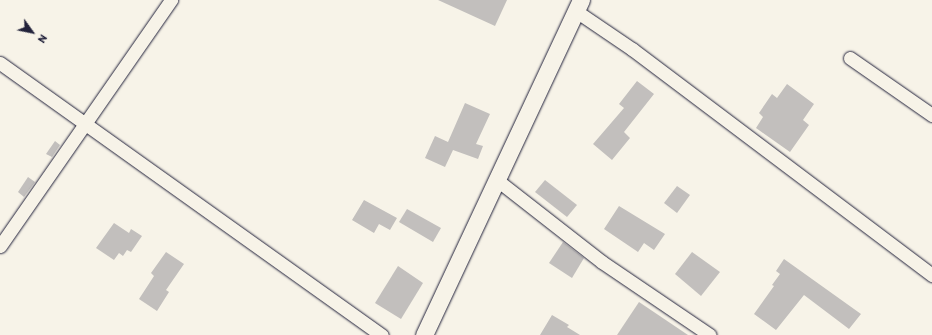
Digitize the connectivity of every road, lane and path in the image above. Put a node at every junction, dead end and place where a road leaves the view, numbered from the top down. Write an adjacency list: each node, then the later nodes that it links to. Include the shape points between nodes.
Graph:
1 (171, 0): 6 (street)
2 (579, 5): 7 (street); 9 (street, via 632,49)
3 (850, 58): 5 (street)
4 (0, 63): 6 (street)
5 (932, 115)
6 (86, 124): 8 (street); 10 (street)
7 (498, 180): 11 (street); 12 (street, via 602,262)
8 (0, 246)
9 (932, 275)
10 (382, 335)
11 (424, 335)
12 (710, 335)

